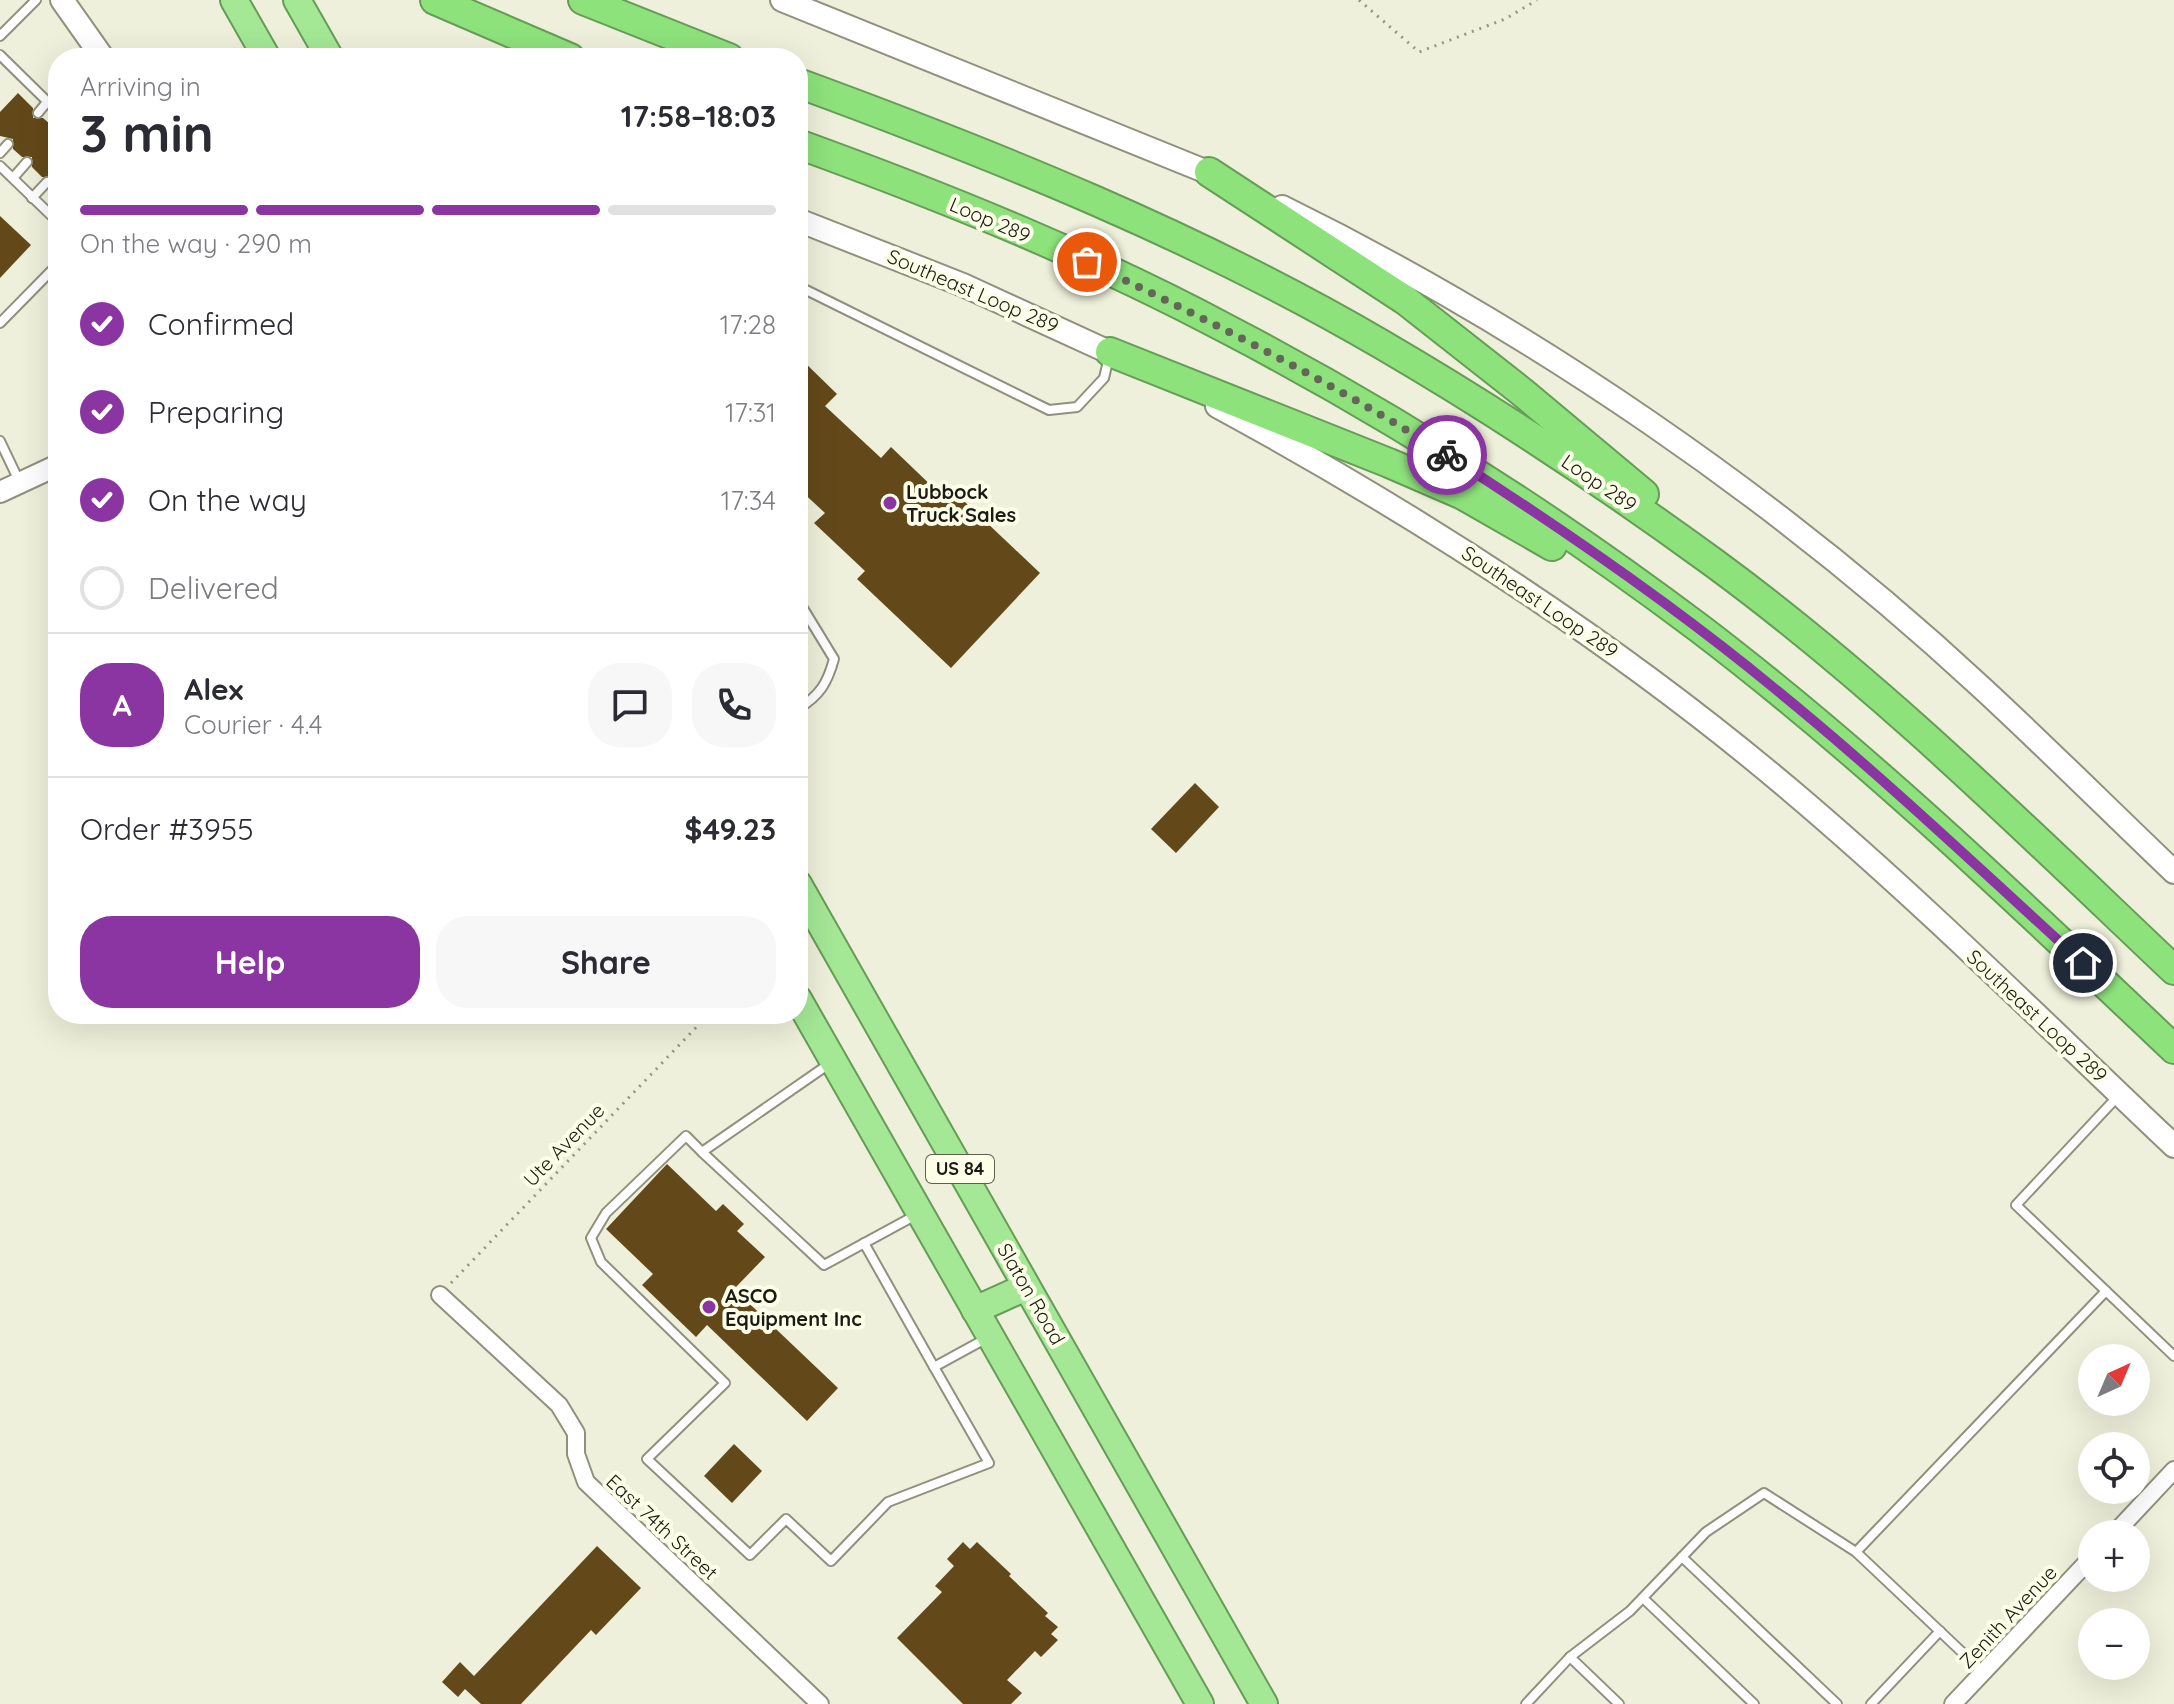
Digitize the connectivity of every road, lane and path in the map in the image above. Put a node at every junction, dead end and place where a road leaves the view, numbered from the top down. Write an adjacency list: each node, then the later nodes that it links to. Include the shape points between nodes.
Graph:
1 (36, 0): 10 (lane)
2 (62, 0): 11 (main road)
3 (234, 0): 12 (highway)
4 (297, 0): 13 (highway)
5 (435, 0): 14 (highway)
6 (583, 0): 15 (highway)
7 (782, 0): 25 (main road)
8 (1359, 0): 9 (path, via 1419,52 1505,19)
9 (1537, 0)
10 (0, 36)
11 (96, 48)
12 (261, 48)
13 (324, 48)
14 (547, 48)
15 (704, 48)
16 (0, 55): 18 (lane)
17 (808, 87): 39 (highway, Loop 289, via 1092,199 1380,343 1528,435)
18 (47, 102): 19 (lane)
19 (38, 113)
20 (8, 144): 22 (lane)
21 (808, 148): 42 (highway, Loop 289, via 1060,249 1225,327 1394,422 1602,557 1700,629)
22 (0, 153)
23 (27, 162): 26 (lane)
24 (0, 166): 26 (lane)
25 (1209, 172): 39 (highway, via 1405,300 1522,392); 43 (main road, via 1450,297 1688,451 1774,514 1981,687)
26 (13, 178): 28 (lane)
27 (47, 182): 28 (lane)
28 (32, 198): 29 (lane)
29 (48, 209)
30 (808, 224): 34 (main road, Southeast Loop 289, via 963,285)
31 (48, 274): 33 (lane)
32 (808, 291): 34 (lane, via 1049,410 1077,407 1104,378)
33 (0, 323)
34 (1110, 352): 42 (highway, via 1389,463 1531,531 1714,660); 50 (main road, Southeast Loop 289, via 1412,516 1583,630 1799,797)
35 (0, 441): 37 (lane)
36 (48, 470): 37 (street)
37 (20, 483): 38 (street)
38 (0, 492)
39 (1767, 604): 45 (highway, Loop 289, via 1902,717)
40 (808, 616): 41 (lane, via 834,659 827,682)
41 (808, 703)
42 (1944, 836): 48 (highway, Loop 289)
43 (2174, 872)
44 (808, 902): 55 (highway, Slaton Road / US 84)
45 (2174, 970)
46 (808, 1017): 49 (highway, US 84)
47 (699, 1024): 57 (path, Ute Avenue)
48 (2174, 1049)
49 (833, 1061): 52 (lane); 53 (highway, US 84)
50 (2119, 1094): 51 (main road, Southeast Loop 289); 56 (lane, via 2016,1205)
51 (2174, 1146)
52 (702, 1152): 54 (lane, via 824,1265); 61 (lane, via 686,1136 606,1213 591,1238 601,1262 725,1383 647,1459 750,1555 786,1519 831,1561 888,1502 989,1463)
53 (920, 1213): 54 (lane); 58 (highway, US 84)
54 (864, 1243): 61 (lane)
55 (1026, 1287): 58 (highway); 73 (highway, Slaton Road / US 84)
56 (2106, 1291): 60 (lane); 64 (lane)
57 (440, 1295): 71 (street, East 74th Street, via 559,1405 576,1433 576,1454 586,1482)
58 (975, 1310): 59 (highway, US 84)
59 (990, 1336): 61 (lane); 72 (highway, US 84)
60 (2174, 1356)
61 (934, 1367)
62 (2174, 1470): 63 (street)
63 (2127, 1520)
64 (1856, 1552): 65 (lane, via 1764,1493 1706,1532); 68 (lane)
65 (1682, 1557): 67 (lane); 77 (lane)
66 (2078, 1572): 70 (street, Zenith Avenue)
67 (1643, 1598): 69 (lane); 76 (lane)
68 (1940, 1631): 70 (lane); 78 (lane)
69 (1570, 1657): 74 (lane); 75 (lane)
70 (1983, 1672): 79 (street, Zenith Avenue)
71 (820, 1704)
72 (1200, 1704)
73 (1264, 1704)
74 (1526, 1704)
75 (1619, 1704)
76 (1754, 1704)
77 (1837, 1704)
78 (1871, 1704)
79 (1953, 1704)

